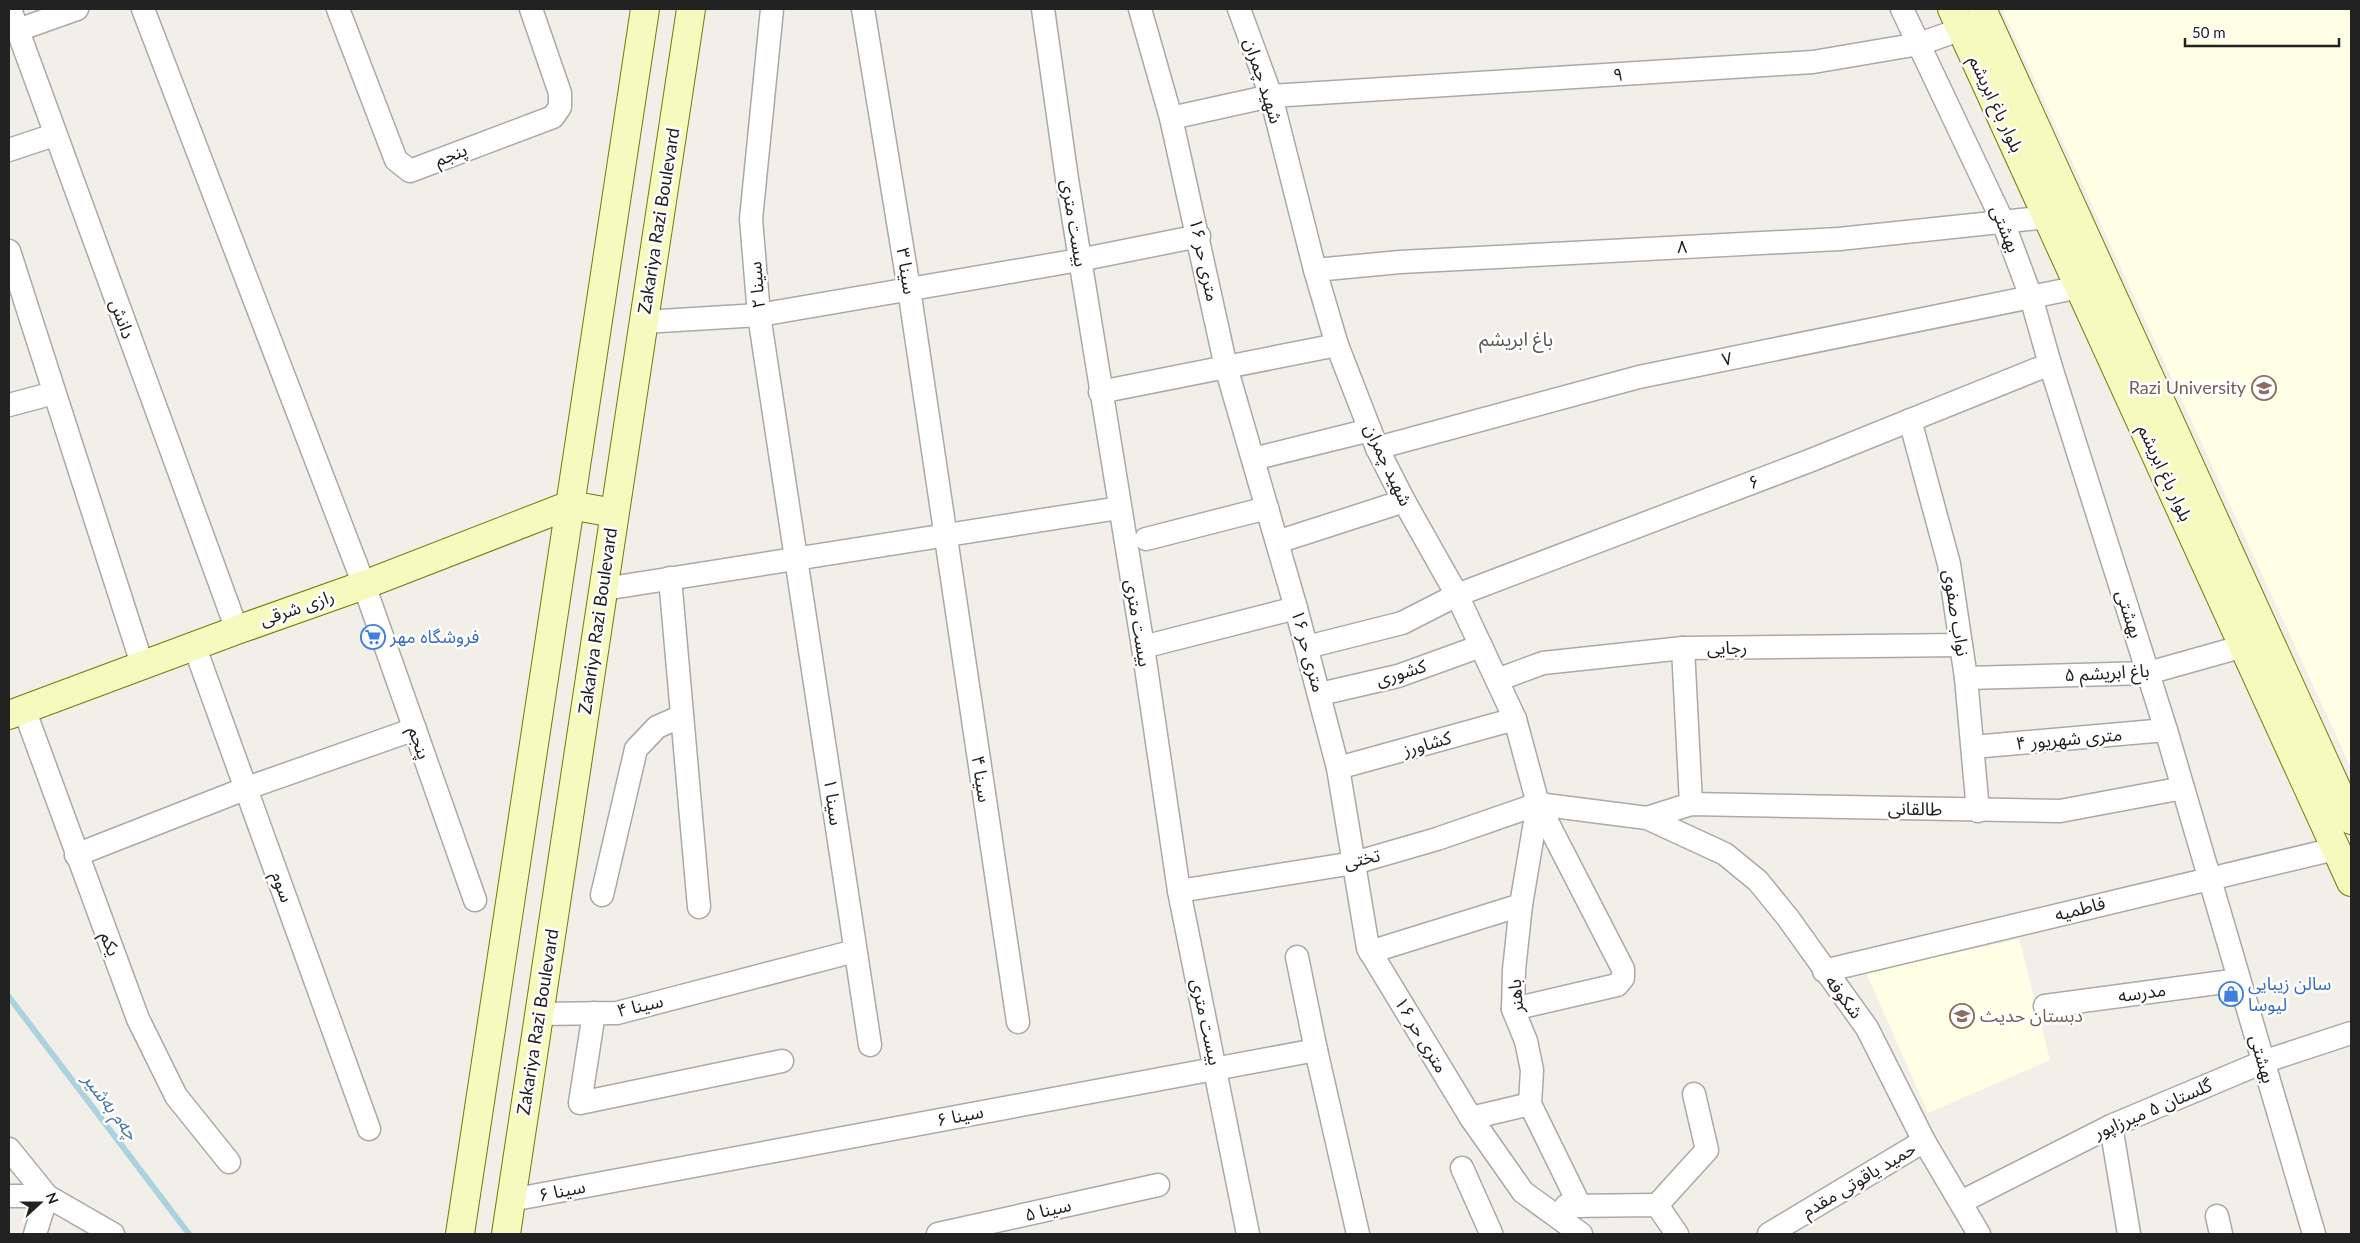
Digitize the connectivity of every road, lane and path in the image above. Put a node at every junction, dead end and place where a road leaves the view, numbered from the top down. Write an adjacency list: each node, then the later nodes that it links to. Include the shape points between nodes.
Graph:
1 (10, 9): 16 (street, دانش)
2 (77, 9): 16 (street)
3 (143, 9): 52 (street, پنجم)
4 (338, 9): 5 (street, پنجم, via 396,160 410,171 553,117 560,107 560,93)
5 (531, 9)
6 (645, 9): 43 (main road)
7 (691, 9): 32 (main road, Zakariya Razi Boulevard)
8 (772, 9): 31 (street, سینا ۲, via 751,219)
9 (863, 9): 29 (street, سینا ۳)
10 (1043, 9): 26 (street, بیست متری)
11 (1140, 9): 19 (street, ۱۶ متری حر)
12 (1239, 9): 18 (street, شهید چمران)
13 (1902, 9): 17 (street, بهشتی)
14 (1982, 9): 82 (main road, بلوار باغ ابریشم)
15 (1957, 19): 17 (street, ۹); 22 (main road, بلوار باغ ابریشم)
16 (18, 30): 20 (street, دانش)
17 (1919, 44): 18 (street, ۹, via 1813,62); 23 (street, بهشتی)
18 (1271, 96): 19 (street, ۹); 27 (street, شهید چمران)
19 (1171, 118): 24 (street, ۱۶ متری حر)
20 (54, 135): 21 (street); 56 (street, دانش)
21 (9, 150)
22 (2048, 217): 23 (street, ۸); 28 (main road, بلوار باغ ابریشم)
23 (2003, 222): 27 (street, ۸, via 1839,239); 30 (street, بهشتی)
24 (1199, 236): 26 (street); 35 (street, ۱۶ متری حر)
25 (9, 251): 37 (street)
26 (1079, 260): 29 (street); 36 (street, بیست متری)
27 (1315, 270): 33 (street, شهید چمران)
28 (2080, 287): 30 (street, ۷); 60 (main road, بلوار باغ ابریشم)
29 (909, 289): 31 (street); 47 (street, سینا ۳)
30 (2031, 297): 34 (street, بهشتی); 40 (street, ۷, via 1639,377)
31 (759, 315): 32 (street); 50 (street, سینا ۲)
32 (644, 322): 46 (main road, Zakariya Razi Boulevard)
33 (1338, 344): 35 (street); 40 (street, شهید چمران)
34 (2050, 364): 39 (street, ۶); 65 (street, بهشتی)
35 (1226, 367): 36 (street); 41 (street, ۱۶ متری حر)
36 (1100, 392): 44 (street, بیست متری)
37 (54, 393): 38 (street); 64 (street)
38 (9, 404)
39 (1910, 420): 54 (street, ۶); 58 (street, نواب صفوی, via 1948,564)
40 (1374, 439): 41 (street, ۷); 42 (street, شهید چمران)
41 (1252, 459): 45 (street, ۱۶ متری حر)
42 (1404, 501): 49 (street); 54 (street, شهید چمران)
43 (570, 505): 46 (main road); 52 (main road, رازی شرقی); 128 (main road)
44 (1119, 508): 47 (street); 61 (street, بیست متری)
45 (1267, 508): 48 (street); 49 (street, ۱۶ متری حر)
46 (614, 513): 53 (main road, Zakariya Razi Boulevard)
47 (944, 535): 50 (street); 102 (street, سینا ۴)
48 (1146, 539)
49 (1277, 542): 55 (street, ۱۶ متری حر)
50 (797, 558): 51 (street); 93 (street, ۱ سینا)
51 (670, 578): 53 (street); 70 (street)
52 (364, 585): 56 (main road, رازی شرقی); 72 (street, پنجم)
53 (604, 588): 101 (main road, Zakariya Razi Boulevard)
54 (1457, 595): 59 (street, شهید چمران); 62 (street, ۶, via 1402,623)
55 (1296, 608): 61 (street); 62 (street, ۱۶ متری حر)
56 (237, 630): 57 (main road, رازی شرقی)
57 (194, 645): 64 (main road, رازی شرقی); 76 (street, سوم)
58 (1961, 645): 63 (street, رجایی); 66 (street, نواب صفوی)
59 (1481, 646): 67 (street, شهید چمران); 68 (street, کشوری, via 1398,676)
60 (2244, 646): 65 (street, باغ ابریشم ۵); 83 (main road, بلوار باغ ابریشم)
61 (1142, 647): 88 (street, بیست متری)
62 (1307, 647): 68 (street, ۱۶ متری حر)
63 (1683, 648): 67 (street, رجایی, via 1543,663); 79 (street)
64 (142, 664): 69 (main road, رازی شرقی)
65 (2148, 673): 66 (street, باغ ابریشم ۵); 73 (street, بهشتی)
66 (1966, 678): 74 (street, نواب صفوی)
67 (1497, 680): 71 (street, شهید چمران)
68 (1320, 694): 75 (street, ۱۶ متری حر)
69 (16, 712): 84 (street, یکم)
70 (682, 716): 89 (street, via 657,727 636,749); 92 (street)
71 (1515, 719): 75 (street, کشاورز); 78 (street, شهید چمران)
72 (414, 730): 76 (street); 90 (street, پنجم)
73 (2166, 730): 74 (street, ۴ متری شهریور); 77 (street, بهشتی)
74 (1973, 747): 80 (street, نواب صفوی)
75 (1338, 768): 85 (street, ۱۶ متری حر)
76 (247, 788): 84 (street); 113 (street, سوم)
77 (2183, 788): 80 (street, طالقانی, via 2060,811); 86 (street, بهشتی)
78 (1538, 804): 81 (street); 85 (street, تختی); 91 (street, باهنر); 99 (street, via 1624,969 1623,978 1617,985)
79 (1691, 804): 80 (street, طالقانی); 81 (street, طالقانی)
80 (1978, 810)
81 (1647, 818): 96 (street, شکوفه, via 1725,854 1758,881)
82 (2351, 820)
83 (2336, 849): 86 (street, فاطمیه); 87 (main road, بلوار باغ ابریشم)
84 (76, 855): 116 (street, یکم, via 138,1019 176,1096)
85 (1354, 863): 88 (street, تختی); 94 (street, ۱۶ متری حر)
86 (2209, 878): 96 (street, فاطمیه); 97 (street, بهشتی)
87 (2351, 882)
88 (1179, 891): 108 (street, بیست متری)
89 (602, 895)
90 (475, 900)
91 (1521, 905): 94 (street); 99 (street, باهنر, via 1514,970)
92 (699, 907)
93 (855, 951): 100 (street, سینا ۴, via 618,1013); 104 (street, ۱ سینا)
94 (1370, 952): 111 (street, ۱۶ متری حر)
95 (1297, 957): 105 (street)
96 (1824, 971): 114 (street, شکوفه, via 1867,1028)
97 (2239, 980): 98 (street, مدرسه); 107 (street, بهشتی)
98 (2045, 1006)
99 (1514, 1009): 110 (street, باهنر, via 1532,1070)
100 (594, 1013): 101 (street, سینا ۴); 106 (street, via 580,1103)
101 (539, 1014): 121 (main road, Zakariya Razi Boulevard)
102 (1018, 1022)
103 (2351, 1034): 107 (street, گلستان ۵ میرزاپور)
104 (870, 1045)
105 (1316, 1050): 108 (street, سینا ۶); 132 (street)
106 (782, 1061)
107 (2263, 1062): 112 (street, گلستان ۵ میرزاپور); 139 (street, بهشتی)
108 (1215, 1068): 121 (street, سینا ۶); 131 (street, بیست متری)
109 (1694, 1094): 123 (street, via 1707,1150)
110 (1530, 1104): 111 (street); 124 (street, باهنر)
111 (1471, 1118): 125 (street, ۱۶ متری حر, via 1523,1192)
112 (2111, 1126): 122 (street, گلستان ۵ میرزاپور); 138 (street)
113 (369, 1129)
114 (1924, 1140): 122 (street, شکوفه); 136 (street, حمید یاقوتی مقدم)
115 (9, 1149): 120 (street)
116 (229, 1162)
117 (1462, 1168): 133 (street)
118 (1158, 1185): 130 (street, سینا ۵)
119 (9, 1196): 120 (street)
120 (47, 1196): 126 (street); 127 (street)
121 (511, 1200): 129 (main road, Zakariya Razi Boulevard)
122 (1961, 1202): 137 (street, شکوفه)
123 (1657, 1205): 124 (street); 135 (street)
124 (1580, 1206): 125 (street)
125 (1544, 1207): 134 (street, ۱۶ متری حر)
126 (35, 1234)
127 (113, 1234)
128 (460, 1234)
129 (506, 1234)
130 (938, 1234)
131 (1248, 1234)
132 (1358, 1234)
133 (1490, 1234)
134 (1581, 1234)
135 (1677, 1234)
136 (1769, 1234)
137 (1979, 1234)
138 (2129, 1234)
139 (2314, 1234)

